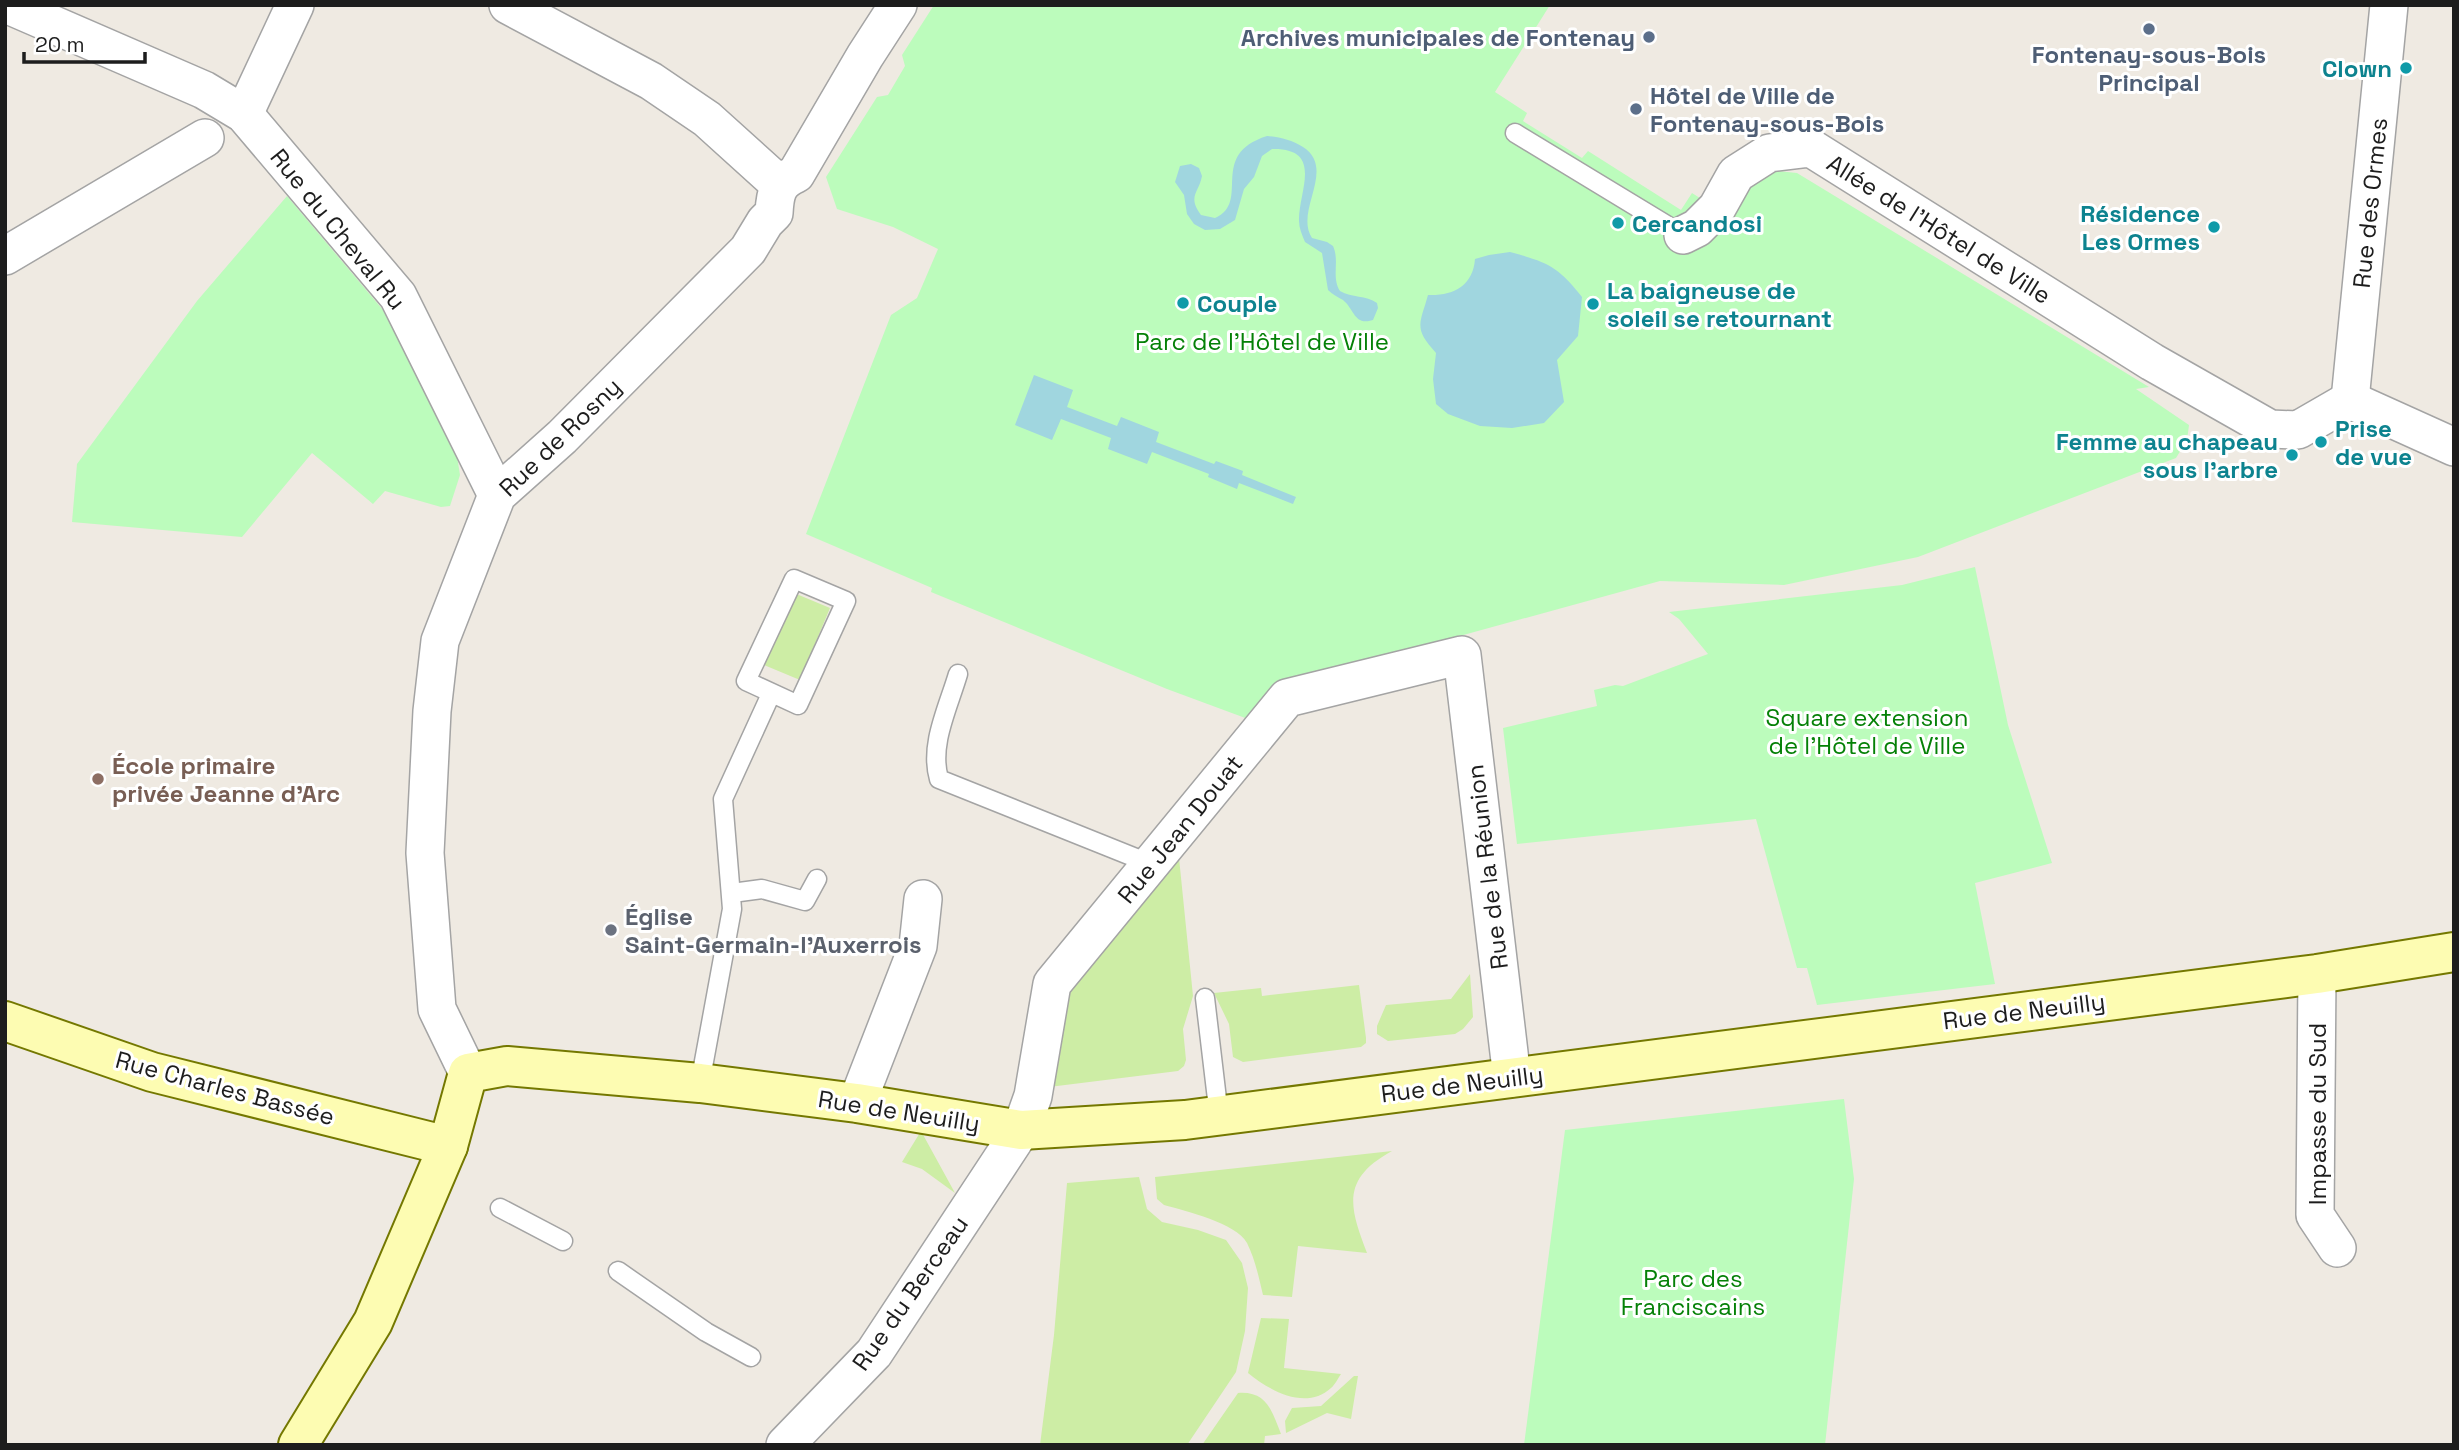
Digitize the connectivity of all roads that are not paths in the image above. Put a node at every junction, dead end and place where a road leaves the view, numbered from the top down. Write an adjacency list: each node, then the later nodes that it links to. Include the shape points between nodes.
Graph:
1 (8, 5): 6 (street, Rue du Cheval Ru, via 204,90)
2 (295, 5): 6 (street)
3 (508, 5): 9 (street, via 651,81 707,119)
4 (898, 5): 9 (street, via 796,174)
5 (2389, 5): 12 (street, Rue des Ormes)
6 (244, 114): 14 (street, Rue du Cheval Ru, via 398,296)
7 (1515, 133): 10 (lane, Allée de l'Hôtel de Ville)
8 (205, 138): 11 (street)
9 (779, 184): 14 (street, Rue de Rosny, via 774,213 748,250 562,437)
10 (1683, 235): 12 (street, Allée de l'Hôtel de Ville, via 1717,208 1736,174 1769,153 1811,148 2152,362 2270,429 2298,430)
11 (5, 256)
12 (2350, 400): 13 (street)
13 (2454, 447)
14 (497, 495): 26 (street, Rue de Rosny, via 440,641 432,711 425,853 437,1009)
15 (1462, 655): 18 (street, Rue Jean Douat, via 1287,698); 27 (street, Rue de la Réunion)
16 (958, 674): 18 (lane, via 936,750 939,779)
17 (771, 694): 17 (lane, via 746,681 794,579 846,601 798,705); 20 (lane, via 723,799)
18 (1151, 863): 31 (street, Rue Jean Douat, via 1052,984 1033,1096)
19 (817, 879): 20 (lane, via 805,901 762,889)
20 (732, 893): 28 (lane)
21 (923, 899): 29 (street, via 918,946)
22 (2454, 952): 23 (street, Rue de Neuilly)
23 (2318, 974): 27 (street, Rue de Neuilly); 35 (street, Impasse du Sud, via 2315,1215)
24 (1205, 998): 30 (lane)
25 (5, 1021): 32 (street, Rue Charles Bassée)
26 (468, 1073): 28 (street, Rue de Neuilly, via 507,1066); 32 (street)
27 (1512, 1078): 30 (street, Rue de Neuilly)
28 (700, 1083): 29 (street, Rue de Neuilly)
29 (857, 1103): 31 (street, Rue de Neuilly)
30 (1219, 1116): 31 (street, Rue de Neuilly)
31 (1021, 1130): 39 (street, Rue du Berceau, via 874,1353)
32 (447, 1168): 38 (street, via 373,1321)
33 (500, 1208): 34 (lane)
34 (563, 1241)
35 (2337, 1248)
36 (618, 1271): 37 (lane)
37 (751, 1357)
38 (298, 1445)
39 (785, 1445)

